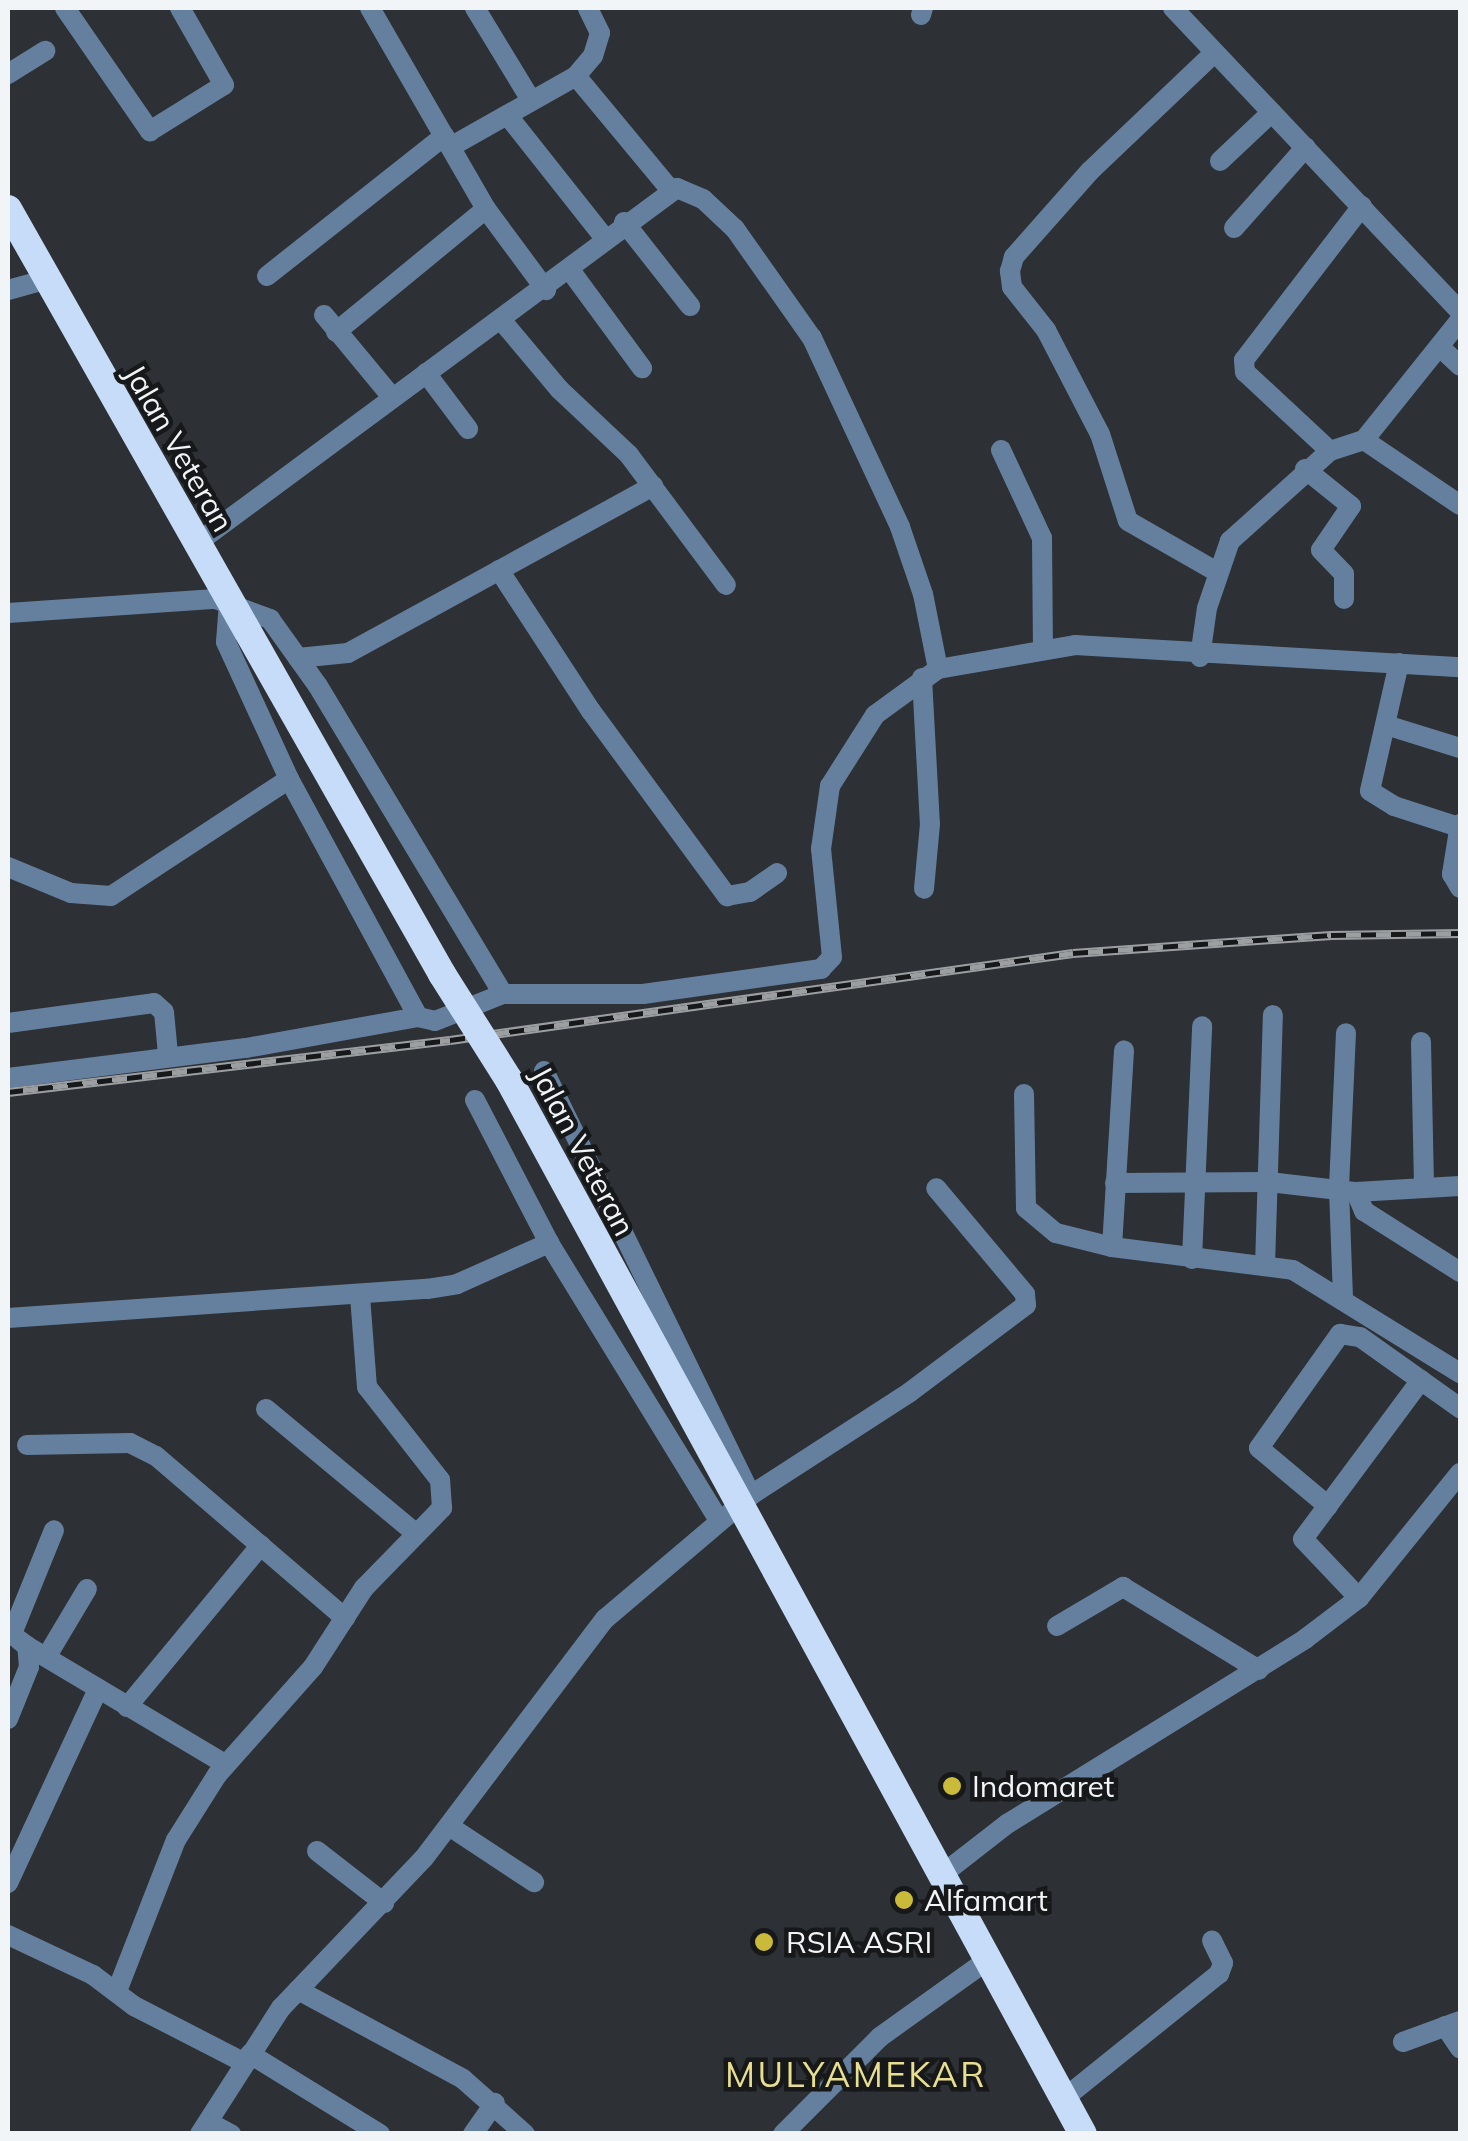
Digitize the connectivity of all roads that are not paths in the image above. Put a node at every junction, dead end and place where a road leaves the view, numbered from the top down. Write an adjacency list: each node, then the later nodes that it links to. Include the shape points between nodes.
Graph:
1 (66, 8): 2 (street, via 150,131 224,85)
2 (180, 8)
3 (370, 8): 14 (street)
4 (475, 8): 11 (street)
5 (588, 8): 10 (street, via 600,33)
6 (1173, 8): 8 (street)
7 (45, 51): 9 (street)
8 (1212, 54): 12 (street); 46 (street, via 1090,171 1014,257 1010,271 1012,287 1046,330 1100,434 1128,521)
9 (8, 74)
10 (576, 76): 11 (street); 17 (street)
11 (531, 100): 13 (street)
12 (1272, 112): 15 (street); 16 (street)
13 (508, 116): 14 (street); 23 (street)
14 (448, 141): 19 (street); 25 (street)
15 (1306, 147): 18 (street); 22 (street)
16 (1220, 161)
17 (669, 188): 21 (street); 56 (street, via 703,199 735,229 812,338 900,527 923,594)
18 (1362, 206): 30 (street); 40 (street, via 1244,360 1246,372)
19 (486, 209): 28 (street); 36 (street, via 330,324)
20 (8, 210): 26 (highway, Jalan Veteran)
21 (624, 222): 23 (street); 29 (street)
22 (1234, 228)
23 (604, 237): 24 (street)
24 (570, 270): 28 (street); 34 (street)
25 (267, 276)
26 (48, 279): 27 (street); 44 (highway, Jalan Veteran)
27 (8, 290)
28 (546, 290): 31 (street)
29 (690, 306)
30 (1460, 316): 32 (street)
31 (502, 321): 35 (street); 42 (street)
32 (1442, 349): 33 (street); 38 (street)
33 (1460, 366)
34 (642, 368)
35 (426, 373): 36 (street); 37 (street)
36 (391, 396): 44 (street)
37 (468, 429)
38 (1364, 440): 40 (street); 43 (street)
39 (1002, 450): 51 (street, via 1042,538)
40 (1330, 451): 41 (street)
41 (1306, 469): 46 (street, via 1238,530); 48 (street, via 1351,507 1321,550 1344,574)
42 (652, 486): 45 (street); 47 (street)
43 (1460, 505)
44 (197, 544): 49 (highway, Jalan Veteran)
45 (499, 570): 53 (street, via 348,653); 62 (street, via 590,712 726,896 750,892)
46 (1217, 572): 52 (street)
47 (726, 586)
48 (1344, 600)
49 (228, 602): 50 (street); 53 (street, via 270,619); 59 (street, via 226,642); 100 (highway, Jalan Veteran, bridge, via 509,1080)
50 (8, 613)
51 (1043, 648): 52 (street); 56 (street)
52 (1200, 657): 54 (street)
53 (298, 658): 65 (street)
54 (1399, 663): 55 (street); 57 (street)
55 (1460, 668)
56 (930, 674): 64 (street); 65 (street, via 866,725 830,786 820,848 832,957 821,970 644,994)
57 (1386, 725): 58 (street); 60 (street, via 1370,791 1394,806)
58 (1460, 748)
59 (289, 779): 61 (street, via 112,896 71,894); 67 (street)
60 (1460, 825): 63 (street, via 1452,874)
61 (8, 867)
62 (778, 873)
63 (1460, 888)
64 (924, 889)
65 (503, 994): 67 (street, via 435,1020)
66 (1273, 1016): 78 (street)
67 (418, 1017): 73 (street, via 246,1048)
68 (8, 1023): 73 (street, via 154,1003 164,1012)
69 (1202, 1026): 80 (street)
70 (1346, 1033): 84 (street)
71 (1420, 1042): 83 (street)
72 (1124, 1050): 79 (street)
73 (168, 1054): 75 (street)
74 (544, 1071): 100 (street)
75 (8, 1078)
76 (1024, 1094): 86 (street, via 1026,1208 1056,1233)
77 (475, 1100): 85 (street)
78 (1269, 1182): 80 (street); 84 (street); 88 (street)
79 (1115, 1183): 80 (street); 86 (street)
80 (1197, 1184): 87 (street)
81 (1460, 1186): 83 (street)
82 (936, 1188): 100 (street, via 1024,1294 1026,1305 910,1392)
83 (1424, 1188): 84 (street)
84 (1347, 1190): 89 (street, via 1364,1211); 91 (street)
85 (550, 1243): 90 (street, via 456,1284); 100 (street)
86 (1112, 1247): 87 (street)
87 (1192, 1259): 88 (street)
88 (1266, 1266): 91 (street, via 1292,1270)
89 (1460, 1272)
90 (360, 1296): 92 (street); 104 (street, via 368,1388 440,1480 444,1497 435,1518)
91 (1342, 1298): 93 (street)
92 (8, 1318)
93 (1460, 1373)
94 (1421, 1380): 96 (street); 101 (street); 101 (street, via 1347,1332 1317,1365 1259,1448)
95 (266, 1408): 104 (street)
96 (1460, 1408)
97 (27, 1445): 105 (street, via 130,1443 180,1471)
98 (1460, 1474): 99 (street)
99 (1439, 1500): 102 (street); 107 (street)
100 (736, 1506): 117 (street, via 605,1619); 119 (highway, Jalan Veteran)
101 (1328, 1506): 107 (street, via 1304,1543)
102 (1460, 1510)
103 (54, 1530): 110 (street)
104 (414, 1532): 108 (street)
105 (261, 1545): 108 (street); 114 (street)
106 (87, 1590): 111 (street)
107 (1358, 1598): 112 (street)
108 (345, 1618): 116 (street, via 296,1689)
109 (1057, 1626): 112 (street, via 1123,1587)
110 (15, 1638): 111 (street); 115 (street, via 29,1668)
111 (47, 1656): 113 (street)
112 (1259, 1670): 119 (street, via 1008,1824)
113 (98, 1689): 114 (street); 121 (street)
114 (127, 1707): 116 (street)
115 (8, 1718)
116 (225, 1764): 127 (street, via 176,1840)
117 (450, 1826): 120 (street); 122 (street)
118 (317, 1851): 122 (street)
119 (944, 1873): 125 (highway, Jalan Veteran)
120 (534, 1882)
121 (8, 1883)
122 (384, 1903): 126 (street)
123 (8, 1936): 127 (street)
124 (1212, 1940): 132 (street, via 1223,1963 1219,1974)
125 (990, 1959): 132 (highway, Jalan Veteran); 139 (street, via 880,2038)
126 (298, 1990): 131 (street); 133 (street)
127 (117, 1991): 131 (street)
128 (1453, 2023): 129 (street); 130 (street)
129 (1402, 2042)
130 (1460, 2048)
131 (248, 2058): 134 (street); 136 (street)
132 (1067, 2096): 140 (highway, Jalan Veteran)
133 (495, 2103): 137 (street); 138 (street)
134 (206, 2128): 135 (street)
135 (231, 2134)
136 (380, 2134)
137 (473, 2134)
138 (525, 2134)
139 (783, 2134)
140 (1083, 2134)

